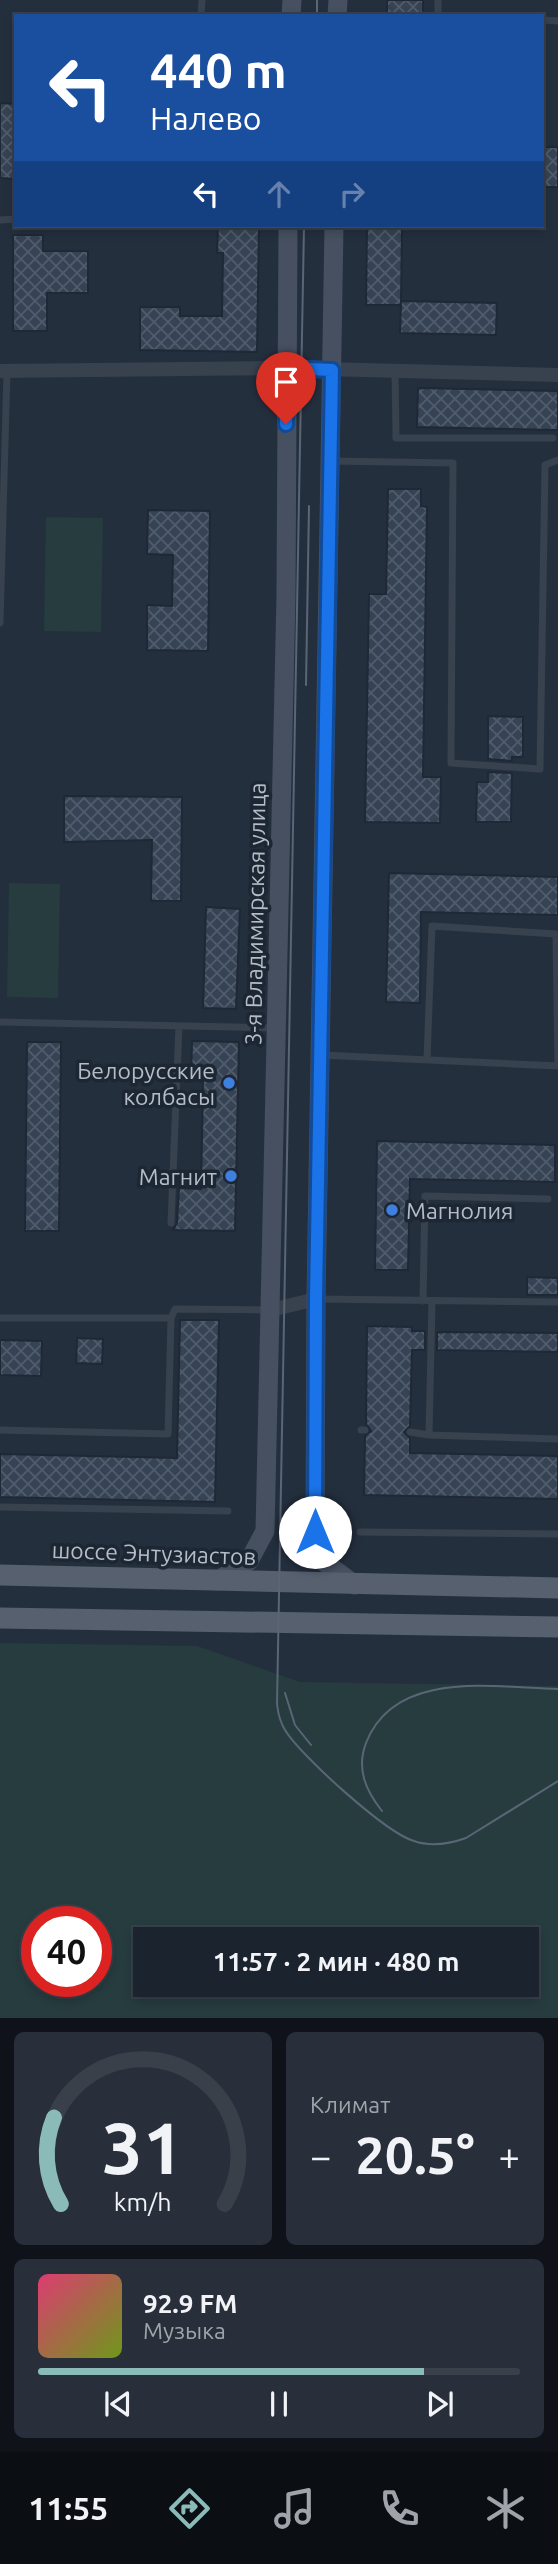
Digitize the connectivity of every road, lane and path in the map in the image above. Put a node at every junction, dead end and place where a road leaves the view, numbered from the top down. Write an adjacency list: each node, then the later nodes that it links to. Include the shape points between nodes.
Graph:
1 (288, 228): 3 (street, 3-я Владимирская улица)
2 (334, 228): 4 (street)
3 (285, 368): 4 (street); 5 (street); 17 (street, 3-я Владимирская улица, via 286,596)
4 (332, 370): 6 (street); 10 (street)
5 (3, 371): 11 (lane)
6 (395, 371): 7 (street); 8 (lane, via 396,438)
7 (558, 375)
8 (553, 438)
9 (558, 460): 10 (lane, via 545,465 540,769 451,763 453,463)
10 (330, 461): 18 (street)
11 (1, 580): 12 (lane)
12 (0, 623)
13 (91, 1014): 15 (lane)
14 (0, 1021): 15 (lane)
15 (91, 1024): 16 (lane)
16 (179, 1026): 17 (lane); 22 (lane)
17 (277, 1028): 27 (street, 3-я Владимирская улица)
18 (320, 1055): 19 (lane); 23 (street)
19 (427, 1059): 20 (lane); 20 (lane, via 432,926 556,934)
20 (558, 1066)
21 (548, 1199): 24 (lane, via 425,1196)
22 (171, 1223)
23 (316, 1299): 24 (lane); 27 (street); 40 (street, via 315,1532 324,1562)
24 (423, 1301): 25 (lane)
25 (432, 1301): 26 (lane); 32 (lane)
26 (558, 1302)
27 (271, 1310): 29 (lane, via 175,1309); 39 (street, 3-я Владимирская улица, via 265,1531 249,1561)
28 (0, 1318): 29 (lane)
29 (171, 1318): 30 (lane, via 168,1434)
30 (0, 1430)
31 (410, 1432): 32 (lane)
32 (429, 1435): 33 (lane)
33 (558, 1438)
34 (0, 1507): 35 (lane)
35 (228, 1511)
36 (360, 1532): 37 (lane)
37 (558, 1534)
38 (0, 1575): 39 (main road, шоссе Энтузиастов)
39 (218, 1581): 40 (main road, шоссе Энтузиастов)
40 (355, 1585): 41 (main road, шоссе Энтузиастов)
41 (558, 1588)
42 (0, 1618): 43 (main road)
43 (558, 1627)

